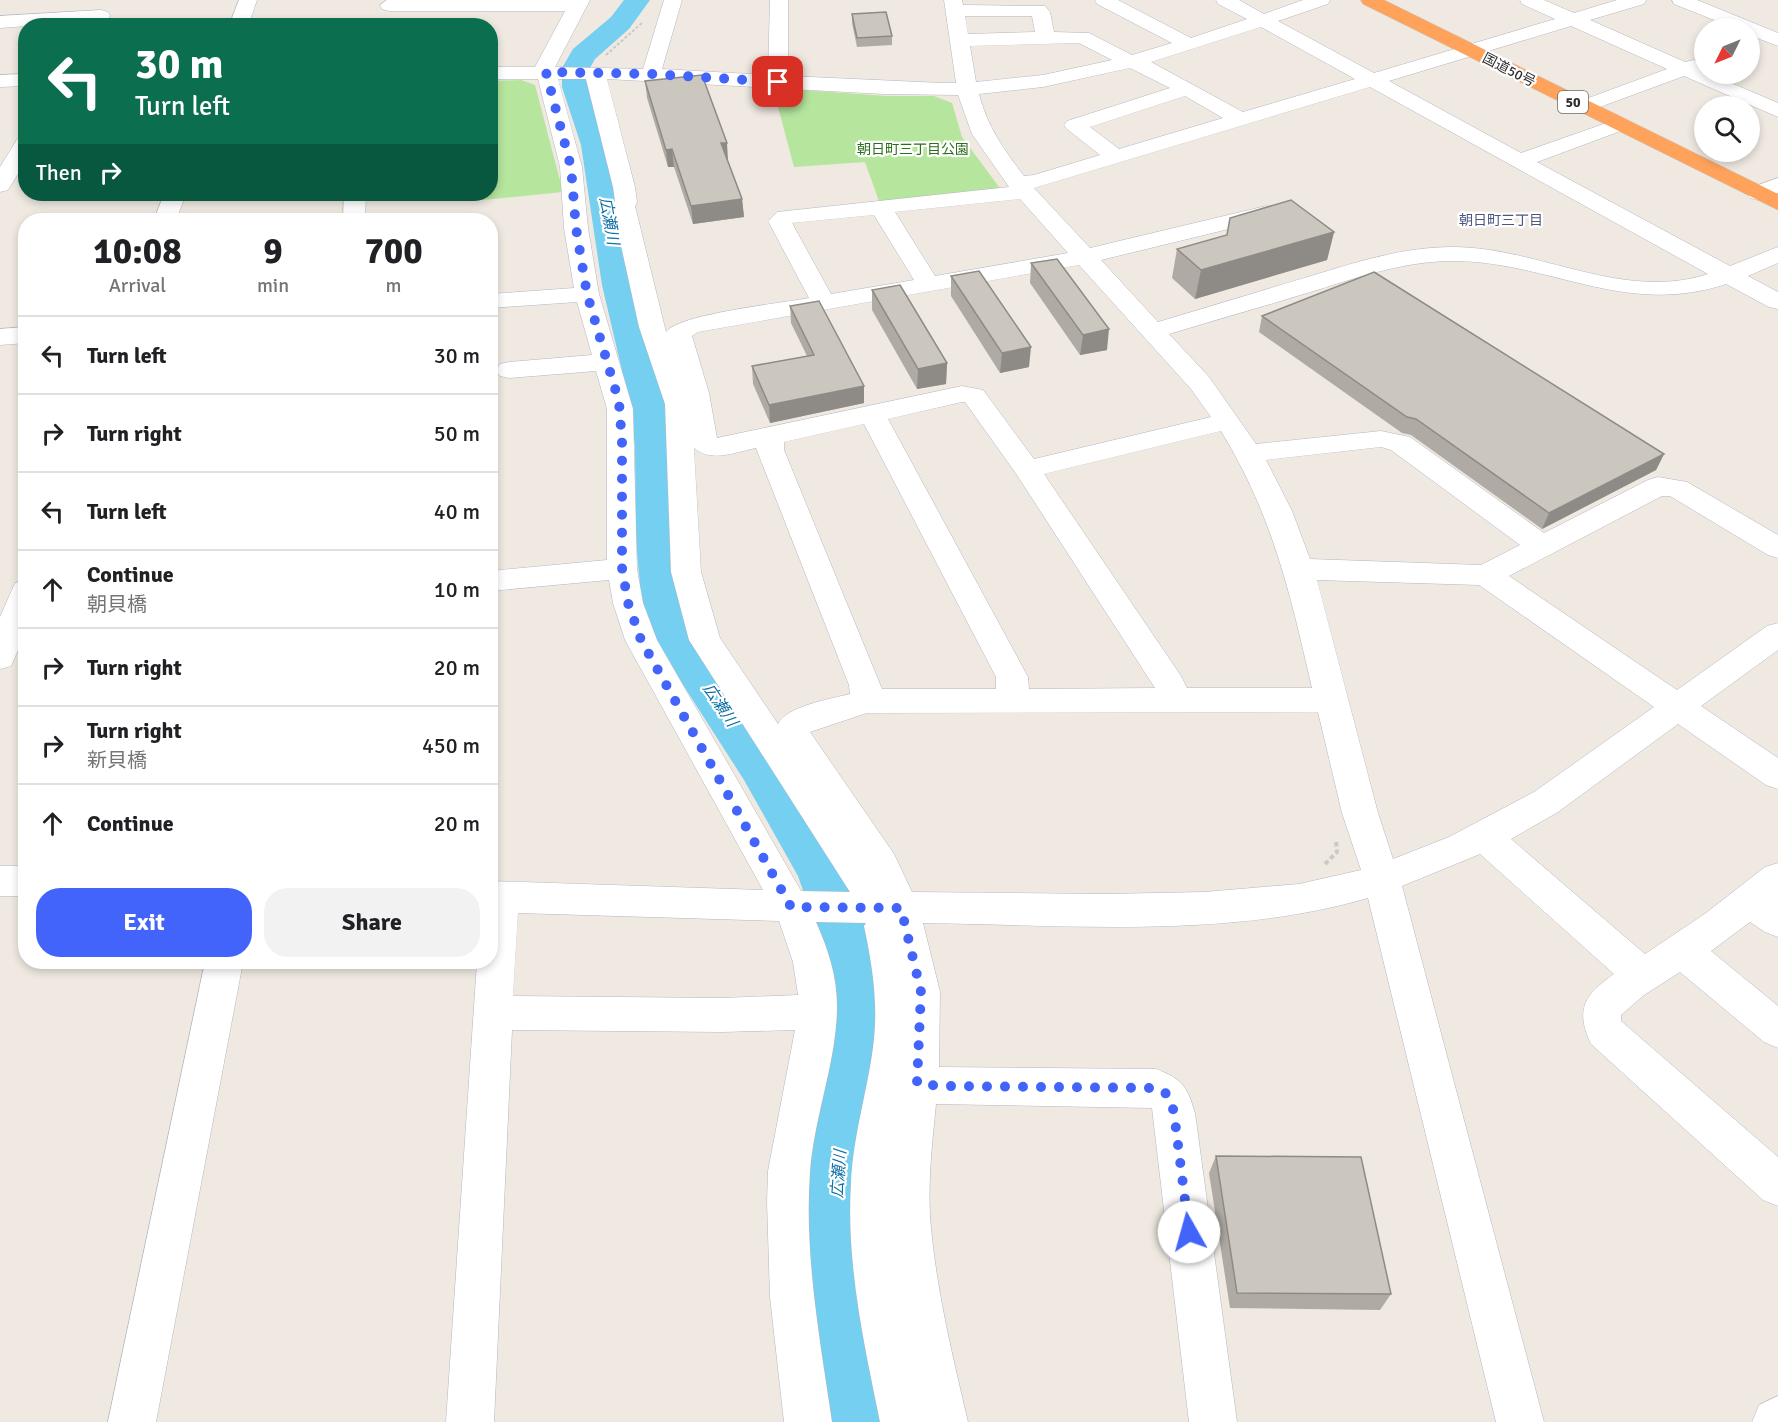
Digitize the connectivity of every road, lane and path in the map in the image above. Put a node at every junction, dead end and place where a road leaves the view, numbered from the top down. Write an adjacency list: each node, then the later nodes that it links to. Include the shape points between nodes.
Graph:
1 (248, 0): 18 (street)
2 (673, 0): 36 (street)
3 (779, 0): 40 (street)
4 (1104, 0): 28 (street)
5 (1225, 0): 20 (street)
6 (1320, 0): 20 (street)
7 (1370, 0): 29 (highway, 国道50号 / 50)
8 (1529, 0): 21 (street)
9 (1637, 0): 21 (street)
10 (1682, 0): 25 (street)
11 (487, 2): 12 (street); 13 (street)
12 (391, 3): 19 (street)
13 (579, 3): 34 (street, via 545,66)
14 (954, 6): 24 (street, via 1038,10); 26 (street)
15 (102, 14): 17 (street)
16 (648, 14): 32 (path)
17 (51, 18)
18 (241, 18)
19 (383, 18)
20 (1262, 20): 28 (street); 39 (street)
21 (1574, 20): 29 (street); 33 (street)
22 (18, 21): 23 (street)
23 (0, 22)
24 (1045, 36): 26 (street); 30 (street, via 1082,37)
25 (1776, 38): 27 (street)
26 (960, 40): 41 (street)
27 (1760, 43)
28 (1190, 45): 30 (street)
29 (1472, 51): 39 (street); 43 (highway, 国道50号 / 50)
30 (1133, 62): 41 (street, via 1050,81); 42 (street)
31 (1694, 66): 33 (street)
32 (597, 69): 34 (street); 36 (street); 95 (street, via 624,188 623,206 652,327 678,404 686,572 705,640)
33 (1684, 70): 43 (street); 44 (street)
34 (554, 72): 35 (street); 59 (street)
35 (498, 73)
36 (651, 74): 40 (street)
37 (18, 80): 38 (street)
38 (0, 81)
39 (1372, 81): 45 (street); 49 (street)
40 (778, 82): 41 (street, via 854,88)
41 (969, 89): 51 (street, via 980,127)
42 (1187, 89): 45 (street); 48 (street, via 1074,125)
43 (1582, 107): 46 (highway, 国道50号 / 50)
44 (1778, 111)
45 (1242, 120): 48 (street)
46 (1619, 125): 49 (street); 52 (highway, 国道50号 / 50)
47 (18, 156): 50 (street)
48 (1116, 157): 51 (street)
49 (1519, 161): 57 (street)
50 (0, 185)
51 (1022, 188): 53 (street); 56 (street)
52 (1771, 194)
53 (880, 206): 58 (street); 62 (street, via 785,217 779,221)
54 (1266, 213): 56 (street)
55 (1778, 254): 57 (street)
56 (1085, 256): 58 (street); 63 (street)
57 (1729, 275): 61 (street); 63 (street, via 1670,288 1619,285 1490,257 1418,254)
58 (928, 284): 62 (street)
59 (587, 294): 60 (street); 66 (street)
60 (498, 301)
61 (1778, 302)
62 (824, 303): 70 (street, via 691,326 678,333 707,446 723,447)
63 (1154, 331): 69 (street)
64 (18, 336): 65 (street)
65 (0, 337)
66 (606, 362): 67 (street); 75 (street, via 621,416)
67 (509, 370)
68 (873, 415): 70 (street); 72 (street, via 970,394 977,398); 82 (street, via 1012,677)
69 (1228, 421): 71 (street); 72 (street)
70 (770, 437): 85 (street, via 770,450 865,685)
71 (1248, 453): 73 (street, via 1393,440); 76 (street, via 1278,512)
72 (1027, 469): 83 (street, via 1170,684)
73 (1543, 547): 74 (street, via 1658,486 1677,488); 77 (street)
74 (1778, 548)
75 (622, 568): 78 (street); 94 (street, via 628,603 641,640)
76 (1299, 568): 77 (street); 84 (street)
77 (1486, 575): 86 (street)
78 (498, 580)
79 (18, 611): 81 (street)
80 (1778, 634): 86 (street)
81 (0, 658)
82 (1013, 699): 83 (street); 85 (street)
83 (1174, 699): 84 (street)
84 (1333, 700): 89 (street, via 1360,813)
85 (867, 701): 95 (street, via 792,726 881,864)
86 (1676, 706): 87 (street); 88 (street, via 1546,802)
87 (1778, 776)
88 (1484, 836): 89 (street, via 1434,861); 99 (street)
89 (1382, 879): 95 (street, via 1308,898 1251,905 1144,910); 111 (street)
90 (0, 881): 91 (street)
91 (18, 881)
92 (498, 896): 94 (street)
93 (1769, 900): 96 (street)
94 (800, 907): 95 (street); 100 (street, via 815,973)
95 (878, 908): 103 (street, via 921,992); 108 (street, via 895,989 896,1015 875,1142 872,1227 886,1339)
96 (1682, 950): 99 (street); 102 (street)
97 (223, 969): 105 (street)
98 (495, 969): 101 (street)
99 (1642, 975): 104 (street, via 1603,1007 1600,1021 1605,1032)
100 (818, 1012): 101 (street); 107 (street, via 788,1196 793,1309)
101 (493, 1013): 106 (street)
102 (1778, 1030)
103 (917, 1083): 109 (street, via 910,1150 909,1227 923,1324); 110 (street, via 1163,1090 1174,1113)
104 (1778, 1185)
105 (132, 1422)
106 (470, 1422)
107 (808, 1422)
108 (904, 1422)
109 (944, 1422)
110 (1213, 1422)
111 (1520, 1422)

